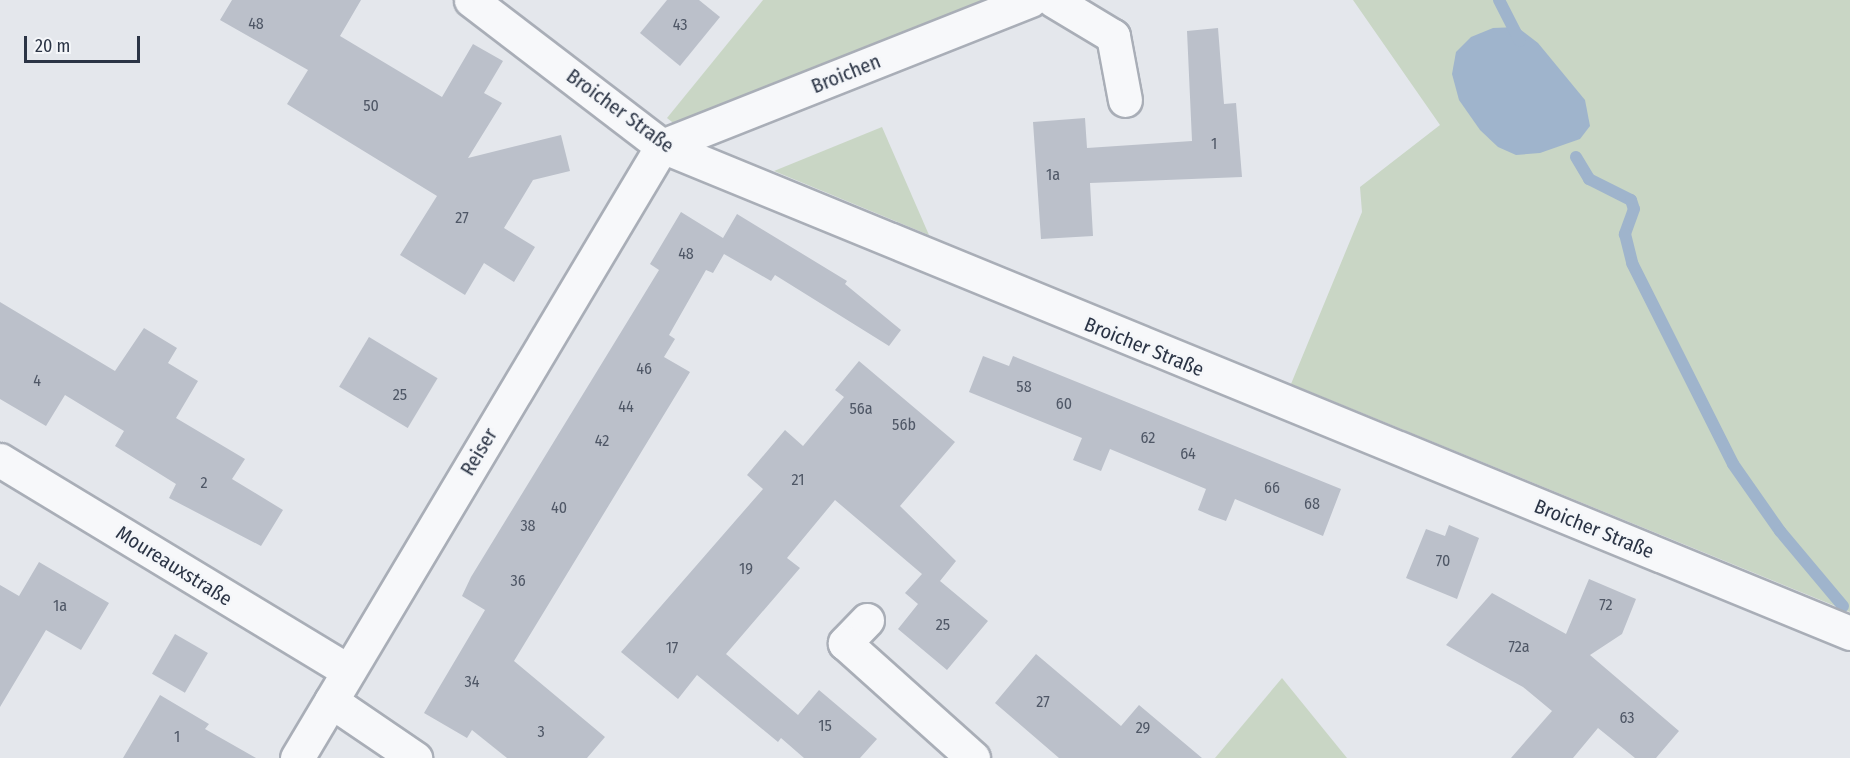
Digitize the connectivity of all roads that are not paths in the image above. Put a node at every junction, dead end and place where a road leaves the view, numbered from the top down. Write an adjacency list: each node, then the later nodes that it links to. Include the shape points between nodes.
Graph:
1 (471, 0): 5 (street, Broicher Straße)
2 (1030, 0): 5 (street, Broichen)
3 (1053, 0): 4 (street, via 1113,36)
4 (1125, 100)
5 (662, 146): 8 (street, Broicher Straße); 9 (street, Reiser)
6 (0, 460): 9 (street, Moureauxstraße)
7 (867, 620): 13 (street, via 845,643)
8 (1850, 633)
9 (348, 671): 10 (street, Reiser)
10 (331, 701): 11 (street, Reiser); 12 (street)
11 (297, 758)
12 (415, 758)
13 (973, 758)

